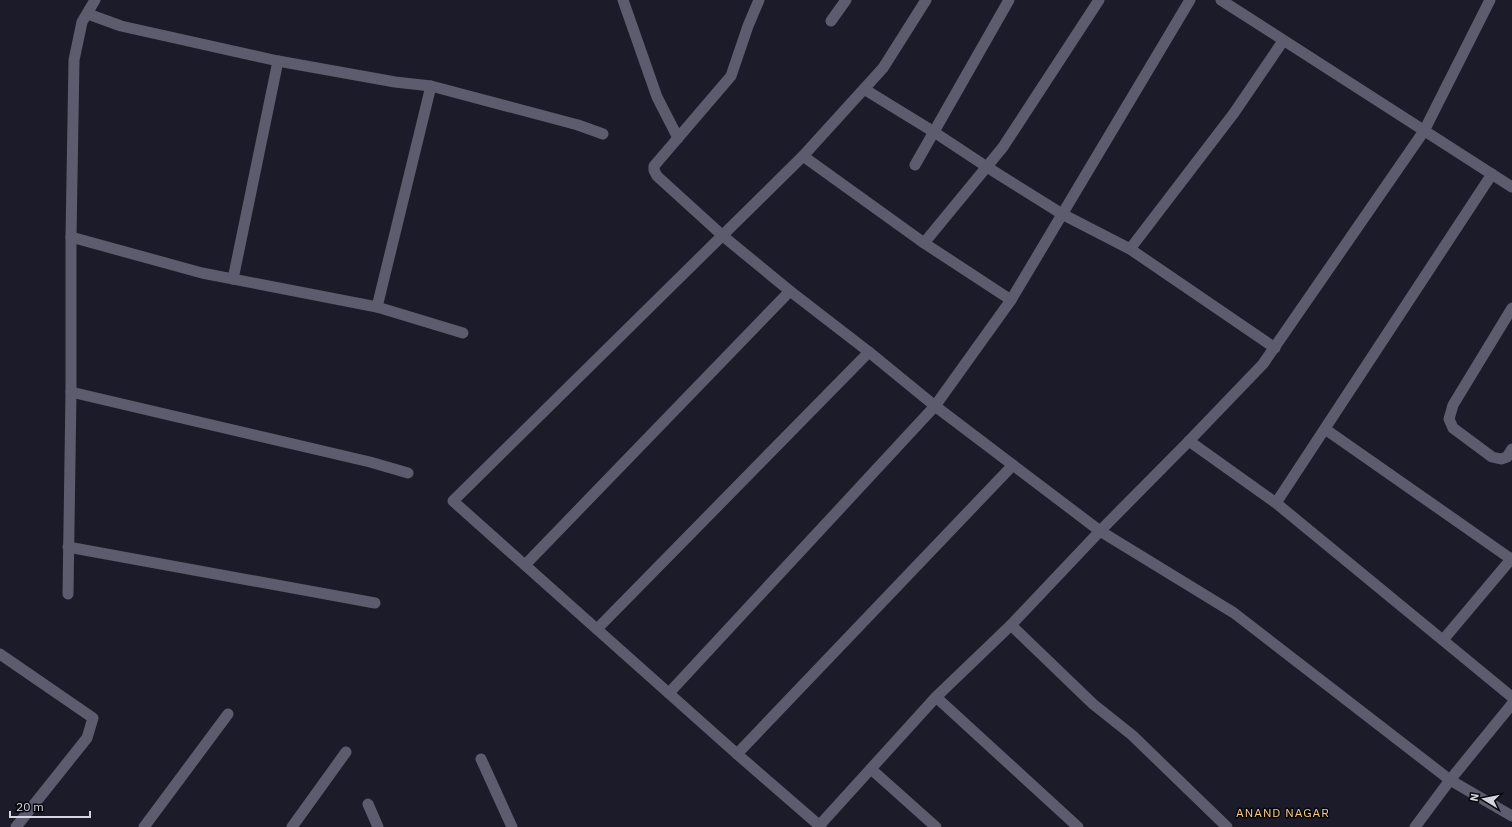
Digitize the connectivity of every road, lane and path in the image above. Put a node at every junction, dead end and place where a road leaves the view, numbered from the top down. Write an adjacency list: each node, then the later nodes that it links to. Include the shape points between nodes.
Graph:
1 (95, 0): 11 (street)
2 (623, 0): 20 (street, via 657,97)
3 (759, 0): 20 (street, via 731,76)
4 (846, 0): 12 (street)
5 (926, 0): 16 (street, via 883,68)
6 (1009, 0): 18 (street)
7 (1099, 0): 23 (street, via 1003,147)
8 (1190, 0): 26 (street)
9 (1221, 0): 13 (street)
10 (1490, 0): 17 (street)
11 (88, 14): 14 (street, via 121,26); 28 (street, via 82,22 74,60)
12 (831, 21)
13 (1284, 41): 17 (street); 30 (street, via 1234,113)
14 (278, 61): 15 (street); 31 (street)
15 (431, 86): 19 (street); 34 (street)
16 (864, 89): 18 (street); 21 (street)
17 (1424, 131): 24 (street); 37 (street)
18 (934, 132): 22 (street); 23 (street)
19 (603, 134)
20 (678, 138): 27 (street, via 654,166 654,170 657,176)
21 (803, 156): 27 (street); 29 (street)
22 (915, 165)
23 (987, 167): 26 (street); 29 (street)
24 (1492, 174): 25 (street); 41 (street)
25 (1512, 187)
26 (1062, 214): 30 (street); 33 (street)
27 (723, 236): 32 (street); 50 (street, via 453,501)
28 (71, 237): 31 (street); 39 (street)
29 (924, 243): 33 (street)
30 (1130, 249): 37 (street)
31 (233, 279): 34 (street)
32 (790, 291): 38 (street); 50 (street)
33 (1011, 300): 40 (street)
34 (377, 307): 36 (street)
35 (1512, 308): 43 (street, via 1453,405 1449,419 1453,428 1492,457 1507,458)
36 (463, 333)
37 (1275, 348): 42 (street, via 1263,364)
38 (869, 352): 40 (street); 54 (street)
39 (71, 392): 45 (street); 48 (street)
40 (934, 406): 44 (street); 57 (street)
41 (1325, 428): 46 (street); 49 (street)
42 (1189, 441): 46 (street); 47 (street)
43 (1512, 449)
44 (1013, 465): 47 (street); 63 (street)
45 (408, 473)
46 (1276, 503): 55 (street)
47 (1100, 531): 53 (street); 66 (street, via 1234,613)
48 (68, 547): 51 (street); 52 (street)
49 (1512, 559): 55 (street)
50 (525, 565): 54 (street)
51 (68, 594)
52 (375, 603)
53 (1011, 625): 58 (street); 77 (street, via 1093,704 1132,735)
54 (597, 629): 57 (street)
55 (1443, 640): 59 (street)
56 (0, 654): 70 (street, via 93,718 87,738)
57 (669, 693): 63 (street)
58 (936, 697): 65 (street); 76 (street)
59 (1512, 698)
60 (1512, 704): 66 (street)
61 (228, 714): 71 (street)
62 (346, 752): 72 (street)
63 (737, 754): 69 (street)
64 (481, 759): 74 (street)
65 (871, 769): 69 (street); 75 (street)
66 (1450, 780): 68 (street); 78 (street)
67 (368, 804): 73 (street)
68 (1512, 816)
69 (820, 826)
70 (16, 827)
71 (144, 827)
72 (292, 827)
73 (378, 827)
74 (512, 827)
75 (936, 827)
76 (1078, 827)
77 (1227, 827)
78 (1415, 827)

